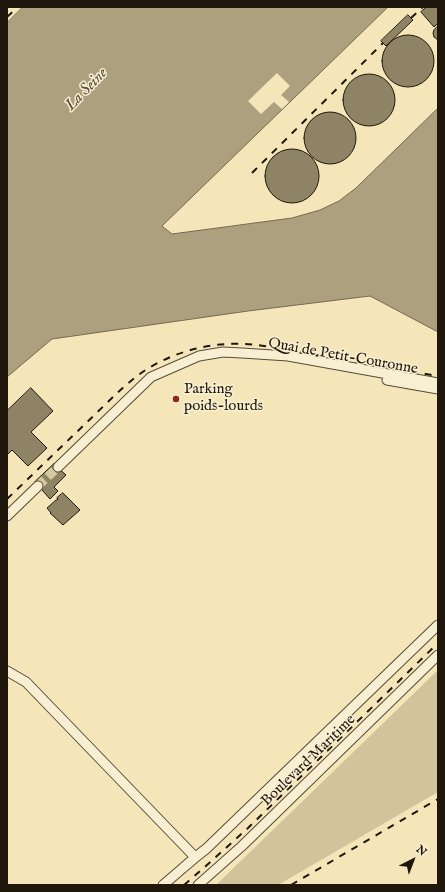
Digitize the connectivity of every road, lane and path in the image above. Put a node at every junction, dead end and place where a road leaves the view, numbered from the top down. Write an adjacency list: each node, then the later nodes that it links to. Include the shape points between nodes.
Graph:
1 (242, 353): 2 (street, Quai de Petit-Couronne, via 288,356); 3 (street, Quai de Petit-Couronne); 4 (street, Quai de Petit-Couronne, via 223,352 199,356 151,377)
2 (438, 383)
3 (438, 389)
4 (58, 467)
5 (38, 486): 6 (street)
6 (7, 516)
7 (438, 625): 10 (street)
8 (438, 655): 12 (street, Boulevard Maritime, via 242,846)
9 (7, 671): 10 (street, via 26,682)
10 (195, 857): 11 (street)
11 (163, 885)
12 (198, 885)

